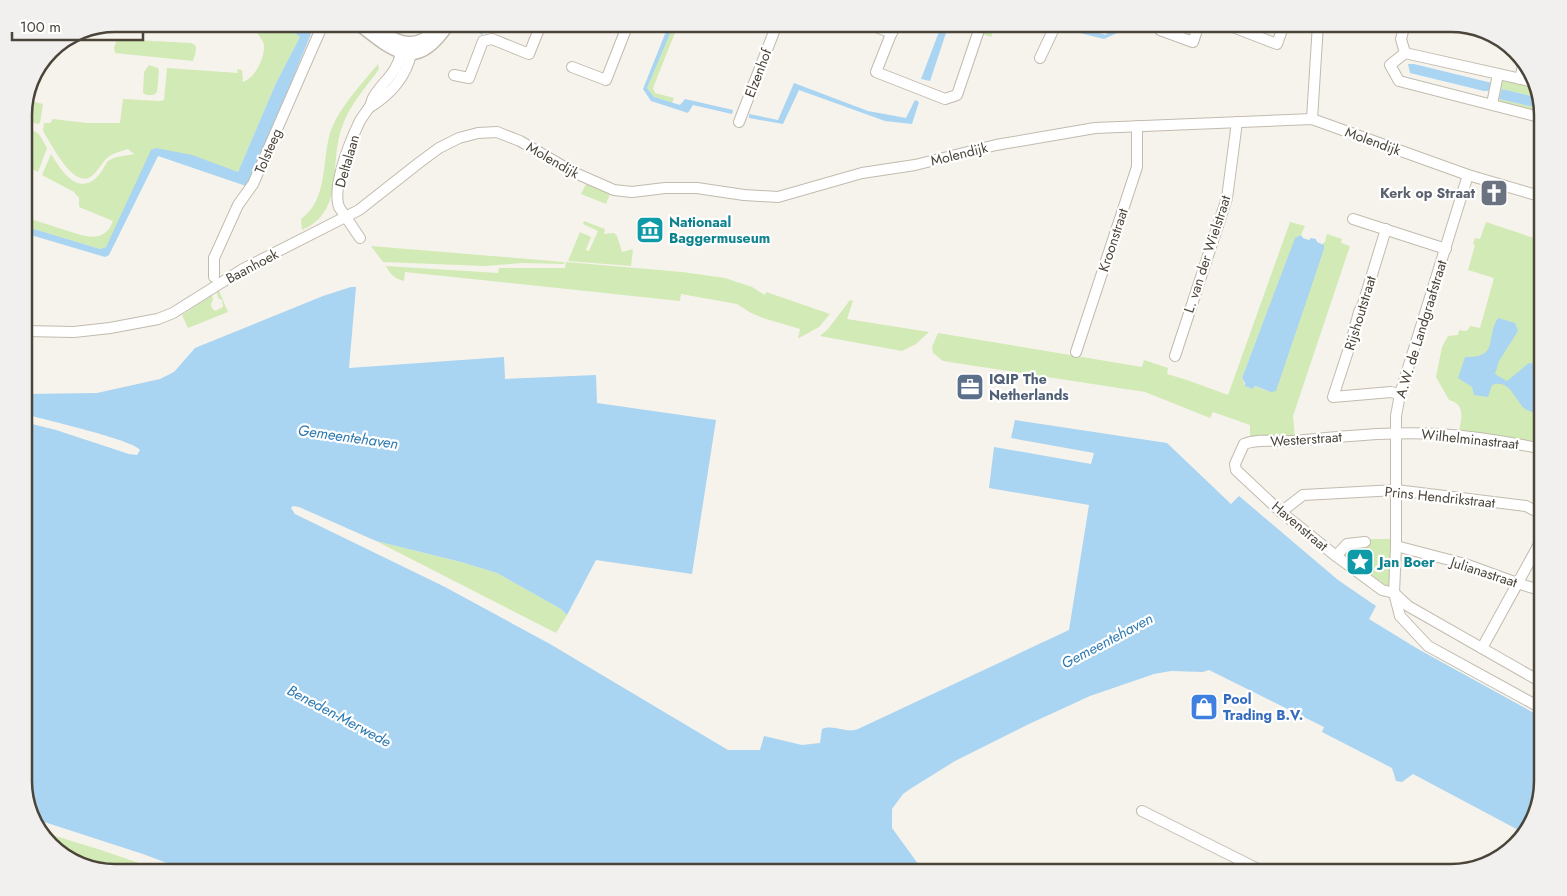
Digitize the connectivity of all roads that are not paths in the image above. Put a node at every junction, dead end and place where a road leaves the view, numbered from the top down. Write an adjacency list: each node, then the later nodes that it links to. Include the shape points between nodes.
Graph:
1 (320, 32): 41 (street, Tolsteeg, via 253,184 238,205 214,258)
2 (369, 32): 18 (street, via 390,48)
3 (383, 32): 18 (street)
4 (431, 32): 18 (street)
5 (442, 32): 18 (street, via 432,45 421,52)
6 (538, 32): 24 (street, via 529,54 492,39 483,41 469,78)
7 (625, 32): 21 (street, via 606,80)
8 (774, 32): 30 (street, Elzenhof)
9 (891, 32): 17 (street, via 876,72 945,99 958,95)
10 (1052, 32): 20 (street)
11 (1166, 32): 12 (street, via 1193,42)
12 (1196, 32)
13 (1246, 32): 14 (street, via 1277,44)
14 (1281, 32)
15 (1317, 32): 29 (street)
16 (1403, 32): 19 (street, via 1401,39)
17 (978, 33)
18 (406, 50): 36 (street, Deltalaan, via 396,69 373,98 350,143 337,201)
19 (1405, 52): 23 (street); 27 (street, via 1390,65 1399,81)
20 (1040, 58)
21 (572, 67)
22 (1522, 72): 25 (street)
23 (1498, 74): 25 (street); 27 (street)
24 (454, 75)
25 (1520, 79): 26 (street)
26 (1527, 80)
27 (1492, 104): 28 (street)
28 (1534, 116)
29 (1312, 119): 31 (street, Molendijk); 34 (street, Molendijk)
30 (739, 122)
31 (1237, 122): 32 (street, Molendijk); 44 (street, L. van der Wielstraat, via 1226,198)
32 (1137, 126): 33 (street, Molendijk, via 1095,128 996,145 915,165 842,178 778,197 697,188 614,190 573,172 520,140 497,132); 43 (street, Kroonstraat, via 1137,167)
33 (458, 138): 36 (street, Baanhoek, via 439,148 359,210)
34 (1468, 176): 35 (street, Molendijk); 40 (street, A.W. de Landgraafstraat)
35 (1534, 194)
36 (346, 216): 39 (street, Deltalaan); 42 (street, Baanhoek, via 244,269 158,319 74,332)
37 (1353, 219): 38 (street)
38 (1386, 229): 40 (street); 45 (street, Rijshoutstraat, via 1333,397)
39 (360, 238)
40 (1446, 249): 45 (street, A.W. de Landgraafstraat)
41 (214, 277)
42 (33, 331)
43 (1076, 352)
44 (1174, 356)
45 (1400, 394): 46 (street, A.W. de Landgraafstraat)
46 (1396, 433): 47 (street, Wilhelminastraat, via 1439,434); 48 (street, Westerstraat, via 1251,441 1244,444 1235,464); 49 (street, A.W. de Landgraafstraat)
47 (1534, 447)
48 (1236, 470): 51 (street, Havenstraat)
49 (1396, 490): 50 (street, Prins Hendrikstraat, via 1526,506); 51 (street, Prins Hendrikstraat, via 1303,495); 53 (street, A.W. de Landgraafstraat)
50 (1534, 510)
51 (1281, 512): 55 (street, Havenstraat)
52 (1365, 542): 55 (street, via 1347,544)
53 (1396, 546): 56 (street, Julianastraat, via 1464,564); 58 (street, A.W. de Landgraafstraat)
54 (1534, 554): 56 (street)
55 (1336, 556): 58 (street, Havenstraat, via 1382,590)
56 (1518, 584): 57 (street, Julianastraat); 59 (street)
57 (1534, 588)
58 (1394, 593): 59 (street, Havenstraat, via 1408,606); 61 (street, via 1400,616 1428,646)
59 (1482, 648): 60 (street, Havenstraat)
60 (1534, 678)
61 (1534, 704)
62 (1142, 811): 63 (street)
63 (1248, 864)

